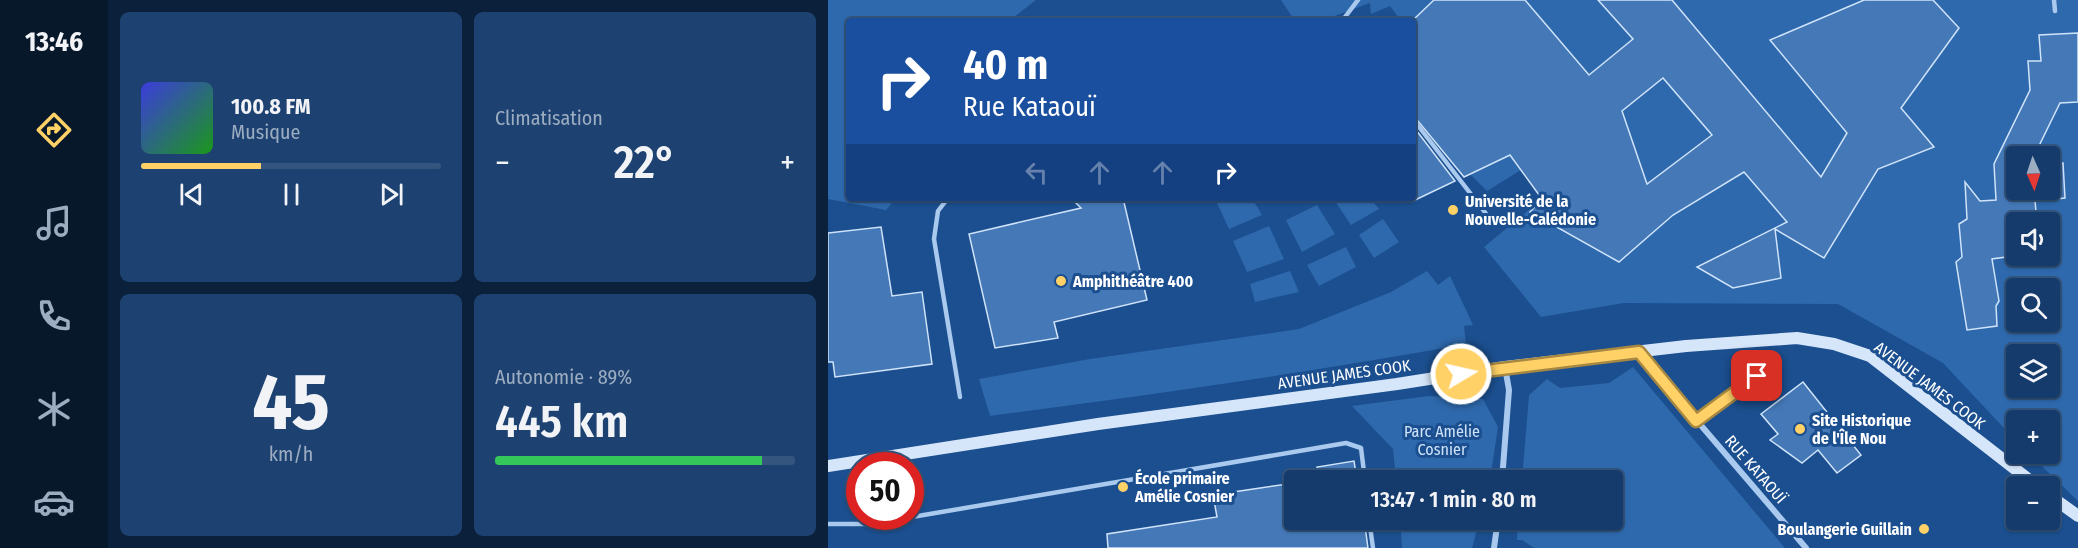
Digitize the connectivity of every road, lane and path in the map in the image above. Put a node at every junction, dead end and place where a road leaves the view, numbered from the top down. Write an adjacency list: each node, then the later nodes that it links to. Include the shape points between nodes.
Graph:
1 (1358, 0): 4 (lane)
2 (2054, 0): 3 (lane)
3 (2055, 11)
4 (1344, 18)
5 (1416, 123): 7 (lane)
6 (946, 201): 11 (lane, via 938,211 934,239)
7 (1487, 215)
8 (1639, 352): 9 (main road, AVENUE JAMES COOK); 12 (street, RUE KATAOUÏ); 16 (main road, AVENUE JAMES COOK, via 1797,338 1843,347 1870,356)
9 (1505, 367): 13 (main road, AVENUE JAMES COOK); 15 (street, via 1509,390)
10 (1757, 376): 12 (lane)
11 (960, 397)
12 (1696, 421): 24 (street, RUE KATAOUÏ)
13 (828, 466)
14 (1364, 470): 19 (lane, via 1361,448 1346,443 871,524)
15 (1503, 470)
16 (2024, 476)
17 (2060, 503): 18 (main road)
18 (2078, 516)
19 (828, 524)
20 (1371, 530): 22 (lane)
21 (1496, 530): 23 (street)
22 (1373, 548)
23 (1494, 548)
24 (1806, 548)

